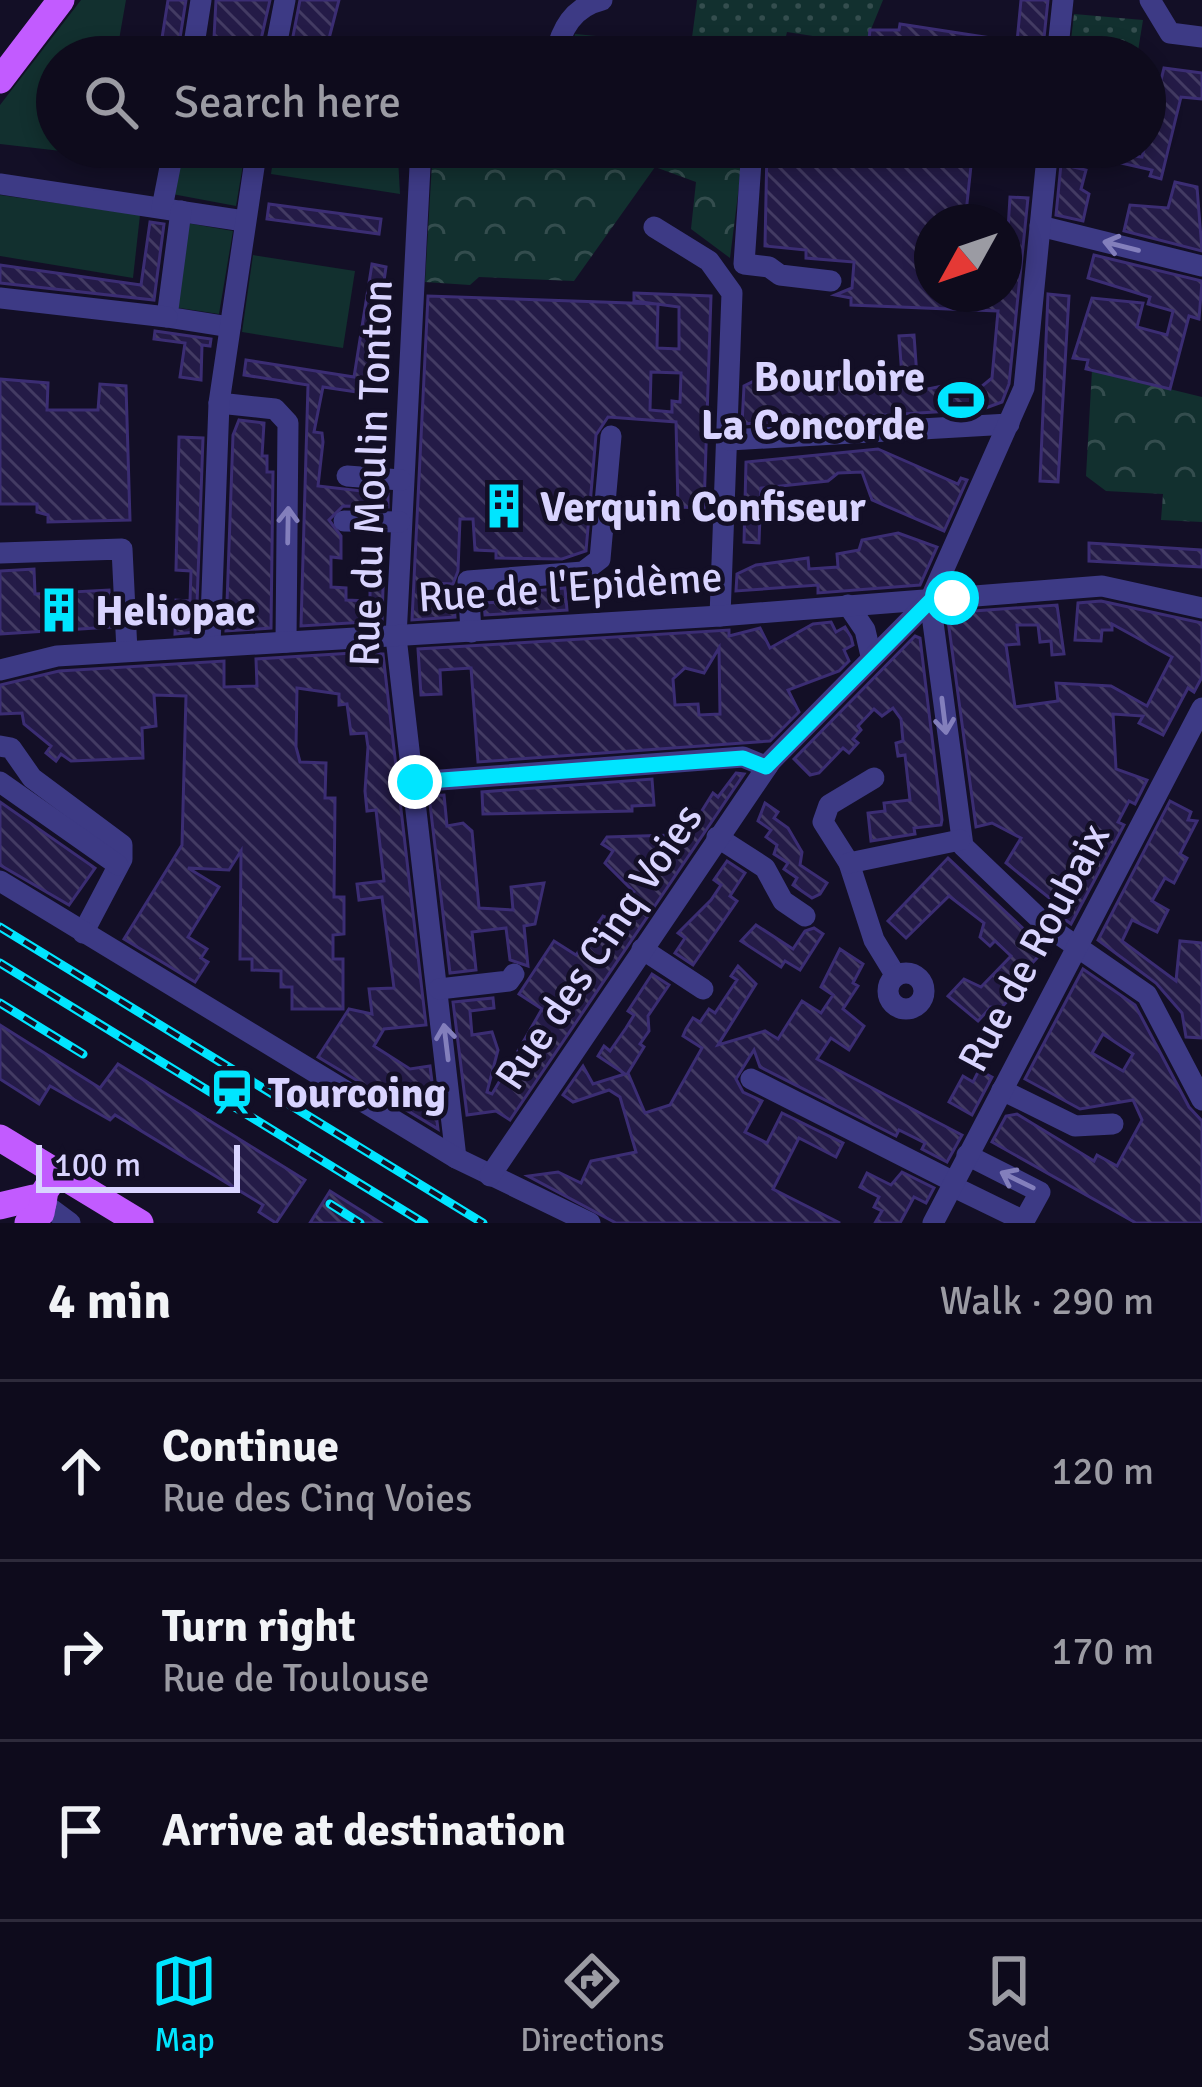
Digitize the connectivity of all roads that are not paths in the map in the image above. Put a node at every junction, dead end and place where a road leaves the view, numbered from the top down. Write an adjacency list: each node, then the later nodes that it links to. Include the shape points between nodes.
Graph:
1 (40, 0): 13 (main road)
2 (61, 0): 14 (main road)
3 (202, 0): 8 (street)
4 (285, 0): 9 (street)
5 (602, 0): 10 (street)
6 (1063, 0): 11 (street)
7 (1150, 0): 12 (street, via 1169,33)
8 (196, 36)
9 (278, 36)
10 (559, 36)
11 (1059, 36)
12 (1202, 37)
13 (0, 51)
14 (0, 80)
15 (173, 168): 21 (street)
16 (253, 168): 22 (street)
17 (420, 168): 37 (street, Rue du Moulin Tonton)
18 (751, 168): 25 (street)
19 (1046, 168): 23 (street, Rue des Cinq Voies)
20 (0, 184): 21 (street)
21 (171, 210): 22 (street); 30 (street)
22 (244, 221): 31 (street)
23 (1040, 226): 26 (street, one-way to 23); 33 (street, Rue des Cinq Voies, via 1025,383)
24 (654, 227): 28 (street, via 709,261)
25 (744, 264): 27 (street); 28 (street, via 743,279)
26 (1202, 266)
27 (831, 280)
28 (730, 286): 35 (street)
29 (0, 298): 30 (street)
30 (166, 317): 31 (street)
31 (230, 327): 32 (street)
32 (220, 403): 47 (street, one-way to 32, via 288,423 275,410); 48 (street)
33 (1010, 424): 35 (street); 41 (street, Rue des Cinq Voies)
34 (611, 436): 45 (street, via 597,563 583,572 468,581)
35 (729, 440): 44 (street)
36 (347, 476): 37 (street)
37 (401, 480): 39 (street, Rue du Moulin Tonton)
38 (344, 521): 39 (street)
39 (400, 522): 46 (street, Rue du Moulin Tonton)
40 (0, 553): 49 (street, via 122,549)
41 (931, 600): 42 (street, Rue de l'Epidème); 43 (street, Rue de l'Epidème, via 1110,585); 50 (street, Rue des Cinq Voies); 59 (street, one-way to 59)
42 (848, 605): 44 (street, Rue de l'Epidème); 50 (street)
43 (1202, 608)
44 (720, 616): 45 (street, Rue de l'Epidème)
45 (471, 632): 46 (street, Rue de l'Epidème)
46 (396, 637): 47 (street, Rue de l'Epidème); 57 (street, Rue du Moulin Tonton)
47 (286, 642): 48 (street, Rue de l'Epidème)
48 (210, 646): 49 (street, Rue de l'Epidème)
49 (127, 651): 51 (street, Rue de l'Epidème)
50 (871, 656): 54 (street, Rue des Cinq Voies)
51 (0, 670)
52 (1202, 708): 65 (street, Rue de Roubaix)
53 (0, 746): 61 (street, via 117,837 124,850)
54 (766, 767): 57 (street, via 743,758); 58 (street, Rue des Cinq Voies)
55 (874, 778): 60 (street, via 824,812)
56 (0, 782): 61 (street)
57 (415, 782): 69 (street, Rue du Moulin Tonton)
58 (717, 837): 63 (street, via 765,868 782,901); 66 (street, Rue des Cinq Voies)
59 (960, 840): 60 (street); 65 (street, via 1047,926)
60 (849, 863): 68 (street, via 874,940)
61 (118, 865): 64 (street)
62 (0, 881): 64 (street)
63 (805, 916)
64 (83, 933): 78 (street)
65 (1078, 945): 72 (street, Rue de Roubaix); 73 (street, via 1147,995)
66 (641, 950): 70 (street); 80 (street, Rue des Cinq Voies)
67 (514, 974): 69 (street)
68 (896, 976)
69 (439, 989): 78 (street, Rue du Moulin Tonton, one-way to 69)
70 (703, 989)
71 (751, 1079): 81 (street)
72 (1002, 1090): 74 (street, via 1076,1126); 77 (street, Rue de Roubaix)
73 (1202, 1100)
74 (1113, 1124)
75 (0, 1125): 79 (main road)
76 (0, 1138): 79 (main road)
77 (968, 1156): 81 (street, Rue de Roubaix); 81 (street, one-way to 77, via 1024,1221 1040,1192)
78 (456, 1158): 80 (street)
79 (57, 1173): 83 (main road); 85 (main road)
80 (490, 1176): 86 (street)
81 (953, 1184): 87 (street, Rue de Roubaix)
82 (0, 1206): 83 (main road, via 33,1198)
83 (36, 1213): 84 (street)
84 (70, 1223)
85 (140, 1223)
86 (590, 1223)
87 (933, 1223)

